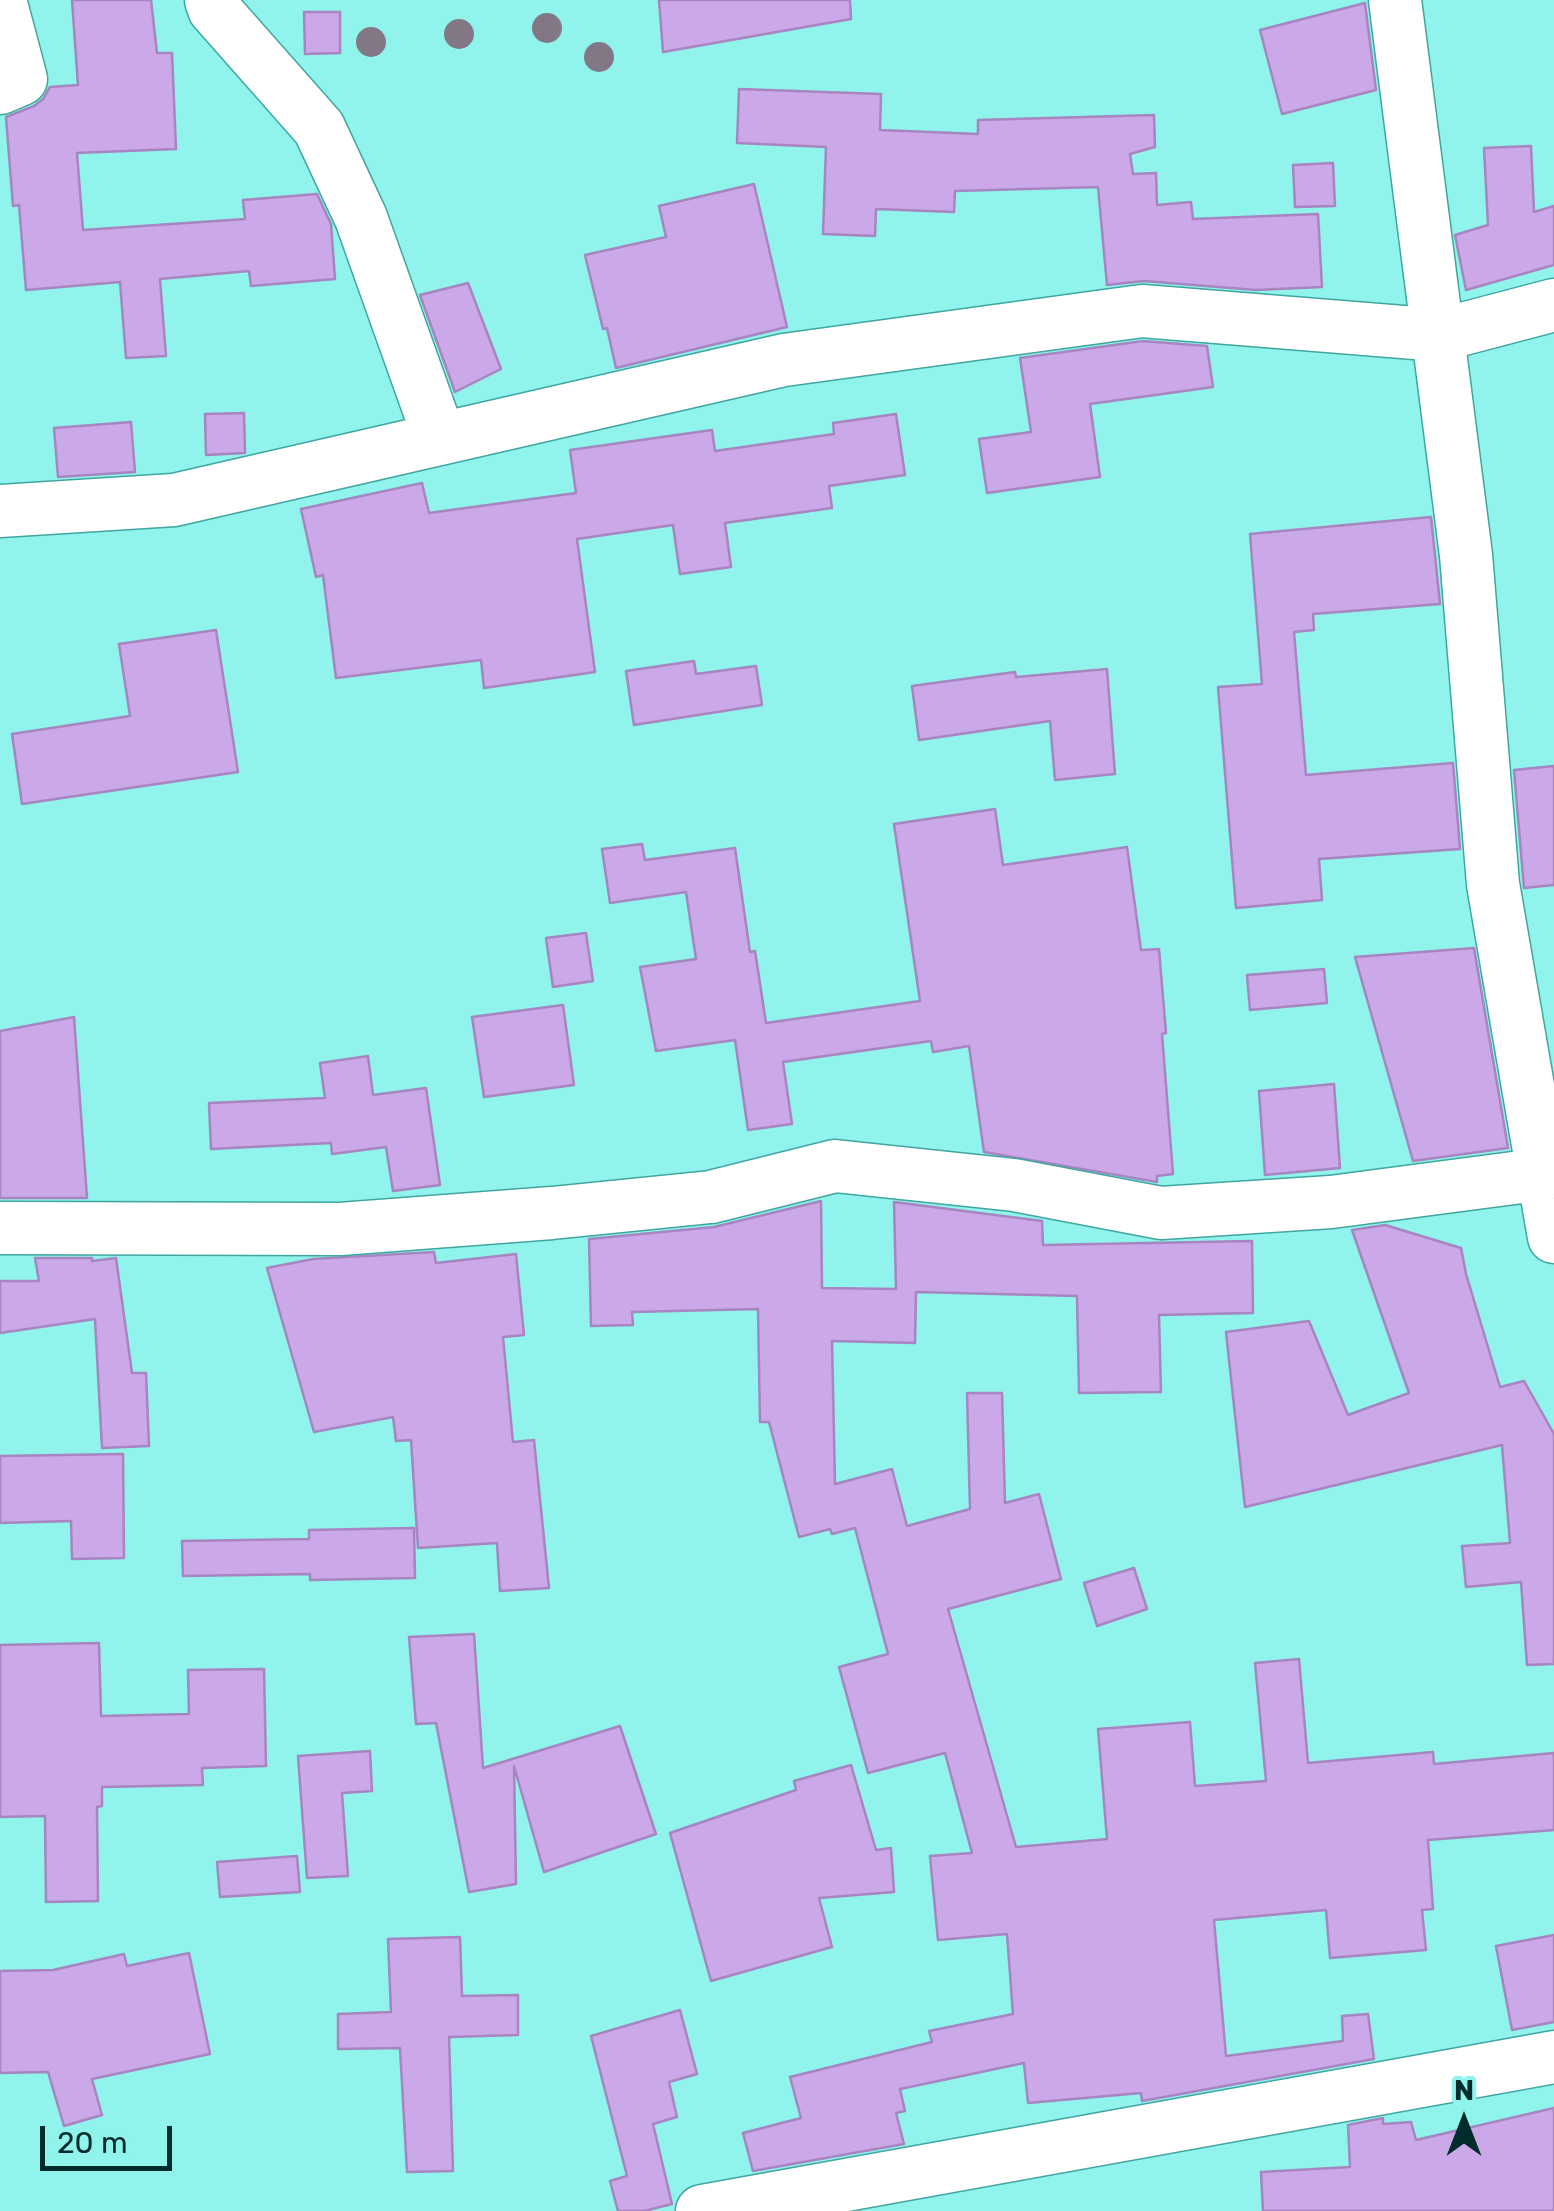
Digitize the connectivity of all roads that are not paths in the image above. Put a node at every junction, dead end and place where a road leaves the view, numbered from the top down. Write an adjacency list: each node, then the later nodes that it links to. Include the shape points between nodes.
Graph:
1 (0, 0): 4 (street, via 22,79)
2 (210, 0): 7 (street, via 319,128 362,218)
3 (1396, 0): 6 (street)
4 (0, 88)
5 (1554, 305): 6 (street)
6 (1440, 335): 7 (street, via 1142,312 784,360); 9 (street, via 1466,556 1492,884)
7 (439, 437): 8 (street, via 174,500)
8 (0, 511)
9 (1544, 1174): 10 (street, via 1331,1202 1160,1213 1014,1185 835,1166 711,1197 533,1215 340,1229); 11 (street)
10 (0, 1228)
11 (1554, 1236)
12 (1554, 2057): 13 (street)
13 (702, 2211)

